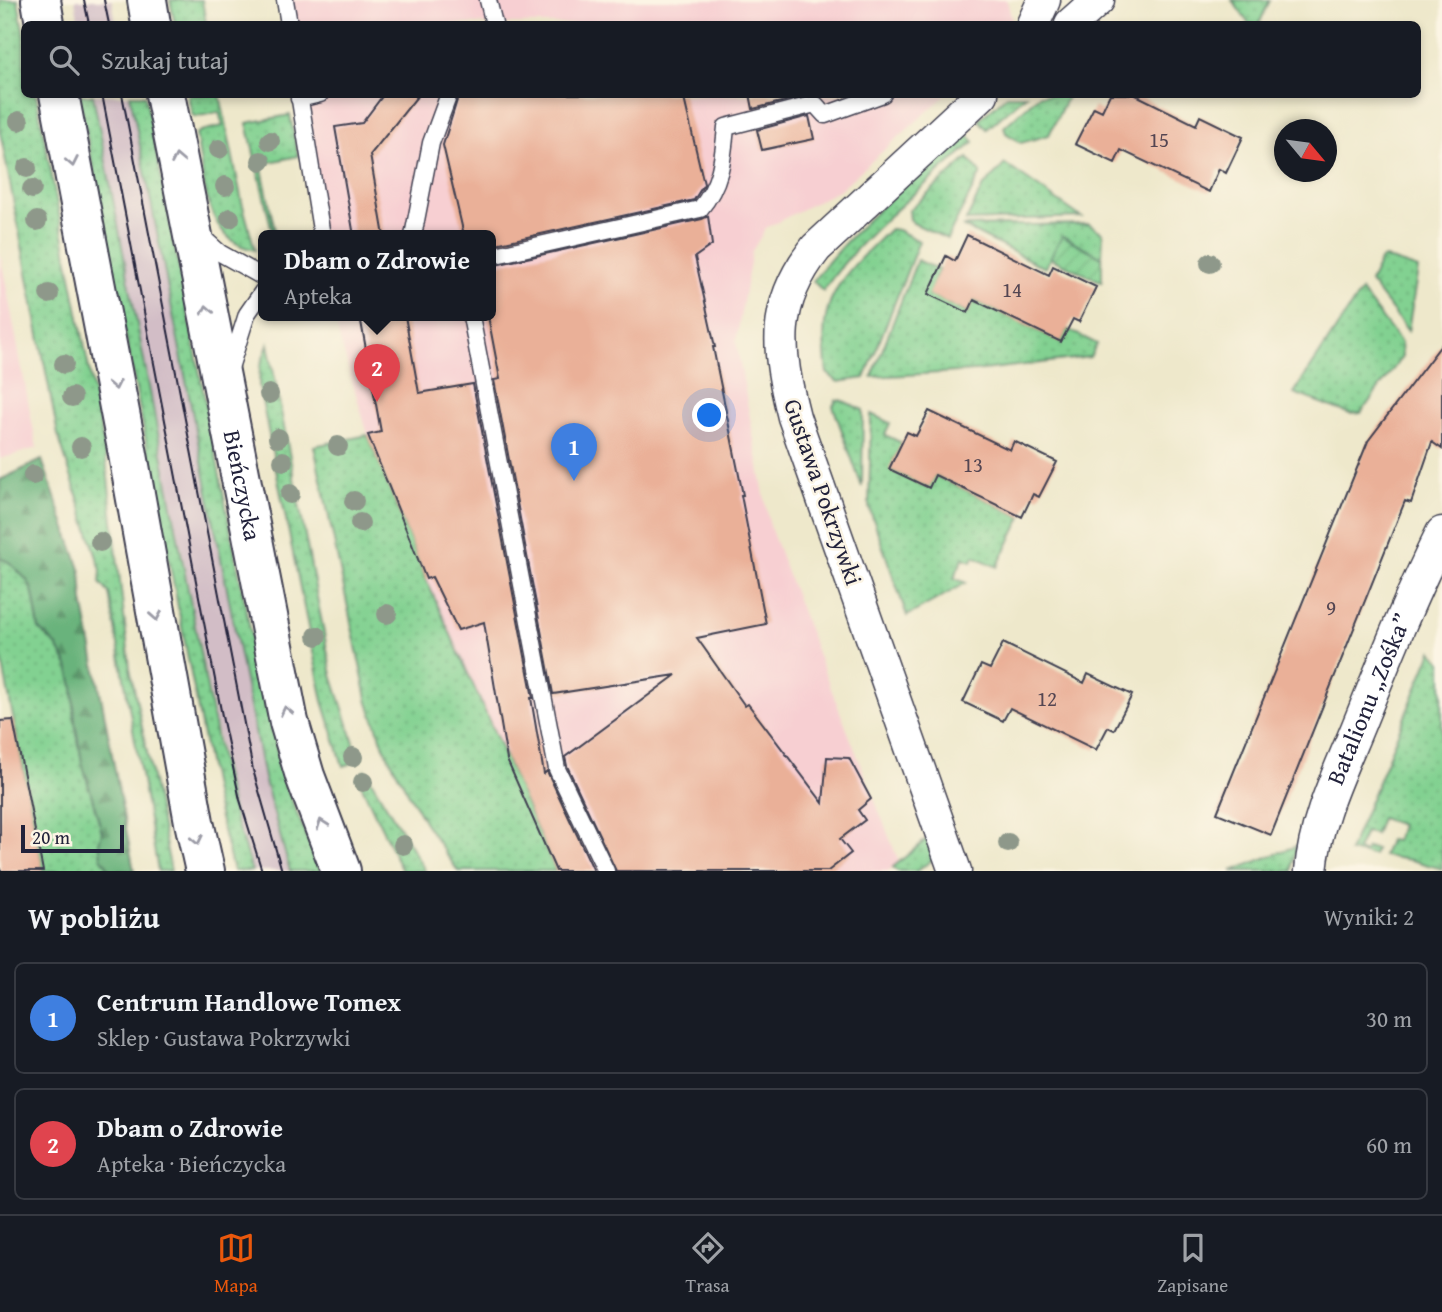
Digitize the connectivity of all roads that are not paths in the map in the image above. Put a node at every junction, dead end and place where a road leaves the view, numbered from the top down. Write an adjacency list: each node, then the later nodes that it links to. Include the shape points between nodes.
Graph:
1 (41, 0): 7 (main road)
2 (147, 0): 8 (main road)
3 (285, 0): 9 (lane)
4 (488, 0): 10 (lane)
5 (1044, 0): 11 (street)
6 (1098, 0): 12 (street)
7 (45, 21)
8 (151, 21)
9 (288, 21)
10 (493, 21)
11 (1034, 21)
12 (1074, 21)
13 (60, 98): 28 (main road, one-way to 28)
14 (166, 98): 19 (main road, Bieńczycka, one-way to 14)
15 (299, 98): 20 (lane)
16 (448, 98): 21 (lane, via 431,143)
17 (872, 98): 22 (lane, via 825,115 815,104 726,127 722,167 713,194 700,209)
18 (978, 98): 31 (street, Gustawa Pokrzywki, via 816,248 790,287 782,315 784,370 794,418)
19 (190, 223): 23 (lane, via 220,253); 26 (main road, Bieńczycka, one-way to 19)
20 (321, 230)
21 (413, 230)
22 (496, 255)
23 (258, 274)
24 (258, 298): 26 (lane, via 247,314 231,361)
25 (472, 321): 30 (lane, via 557,769)
26 (225, 401): 29 (main road, Bieńczycka, one-way to 26, via 289,722)
27 (1442, 533): 32 (street, Batalionu „Zośka”, via 1341,769 1320,827)
28 (205, 871)
29 (341, 871)
30 (606, 871)
31 (955, 871)
32 (1311, 871)

